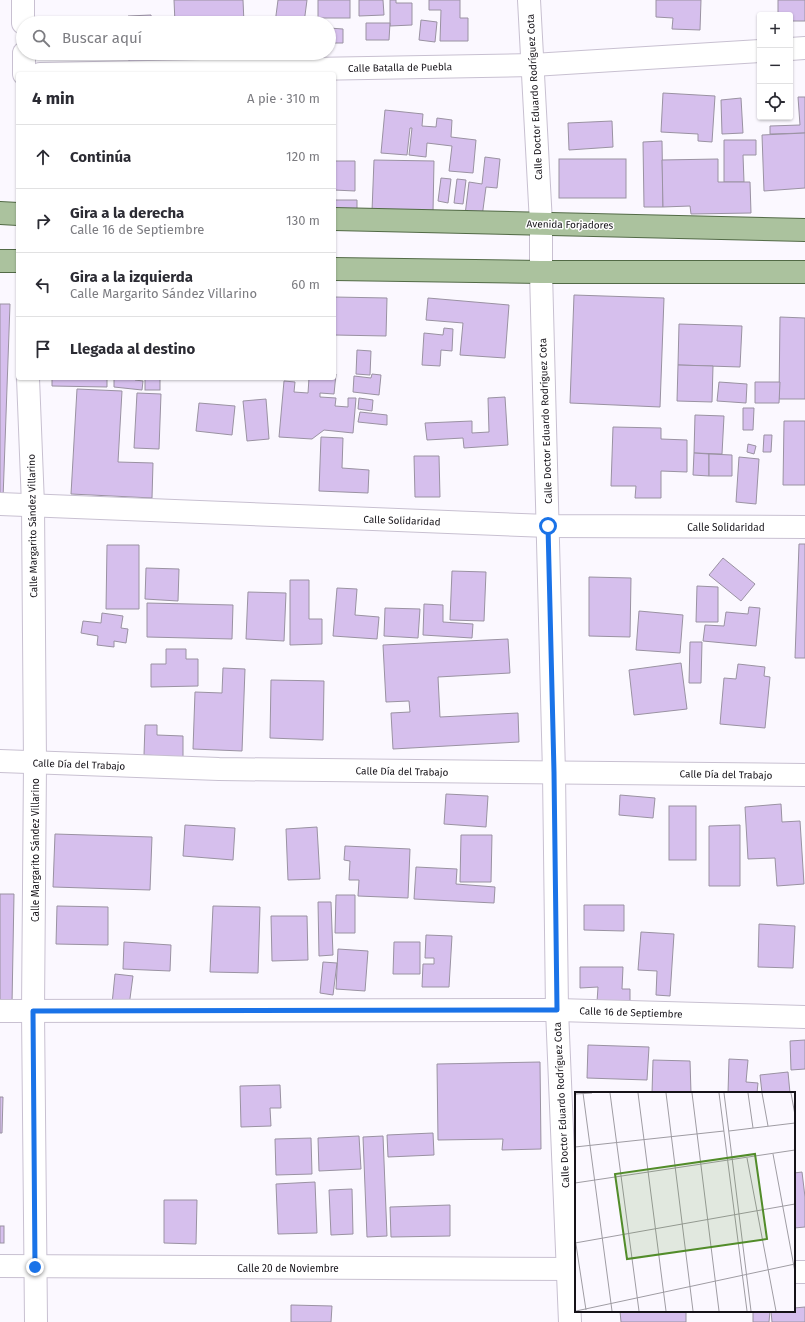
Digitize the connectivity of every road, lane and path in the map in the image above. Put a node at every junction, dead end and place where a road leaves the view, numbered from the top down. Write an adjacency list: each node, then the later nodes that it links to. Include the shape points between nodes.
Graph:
1 (23, 0): 3 (street)
2 (529, 0): 8 (street, Calle Doctor Eduardo Rodríguez Cota)
3 (23, 16)
4 (805, 48): 5 (street)
5 (793, 49)
6 (757, 51): 8 (street, Calle Batalla de Puebla)
7 (24, 60): 9 (street)
8 (532, 65): 10 (street, Calle Batalla de Puebla); 14 (street, Calle Doctor Eduardo Rodríguez Cota)
9 (24, 72)
10 (149, 72)
11 (0, 213): 12 (main road)
12 (16, 214)
13 (336, 219): 14 (main road, Avenida Forjadores)
14 (541, 223): 15 (main road, Avenida Forjadores); 19 (street, Calle Doctor Eduardo Rodríguez Cota)
15 (805, 230)
16 (0, 260): 17 (main road)
17 (16, 261)
18 (336, 269): 19 (main road)
19 (541, 272): 20 (main road); 24 (street, Calle Doctor Eduardo Rodríguez Cota)
20 (805, 272)
21 (28, 380): 23 (street, Calle Margarito Sández Villarino)
22 (0, 504): 23 (street, Calle Solidaridad)
23 (33, 505): 24 (street, Calle Solidaridad); 27 (street, Calle Margarito Sández Villarino)
24 (548, 526): 25 (street, Calle Solidaridad); 28 (street, Calle Doctor Eduardo Rodríguez Cota)
25 (805, 527)
26 (0, 761): 27 (street, Calle Día del Trabajo)
27 (35, 763): 28 (street, Calle Día del Trabajo); 32 (street, Calle Margarito Sández Villarino)
28 (554, 772): 29 (street, Calle Día del Trabajo); 30 (street, Calle Doctor Eduardo Rodríguez Cota)
29 (805, 775)
30 (557, 1010): 32 (street, Calle 16 de Septiembre); 33 (street, Calle 16 de Septiembre); 36 (street, Calle Doctor Eduardo Rodríguez Cota)
31 (0, 1011): 32 (street, Calle 16 de Septiembre)
32 (33, 1011): 35 (street, Calle Margarito Sández Villarino)
33 (805, 1017)
34 (0, 1266): 35 (street, Calle 20 de Noviembre)
35 (35, 1267): 36 (street, Calle 20 de Noviembre); 37 (street, Calle Margarito Sández Villarino)
36 (572, 1269): 38 (street, Calle Doctor Eduardo Rodríguez Cota)
37 (36, 1322)
38 (570, 1322)

